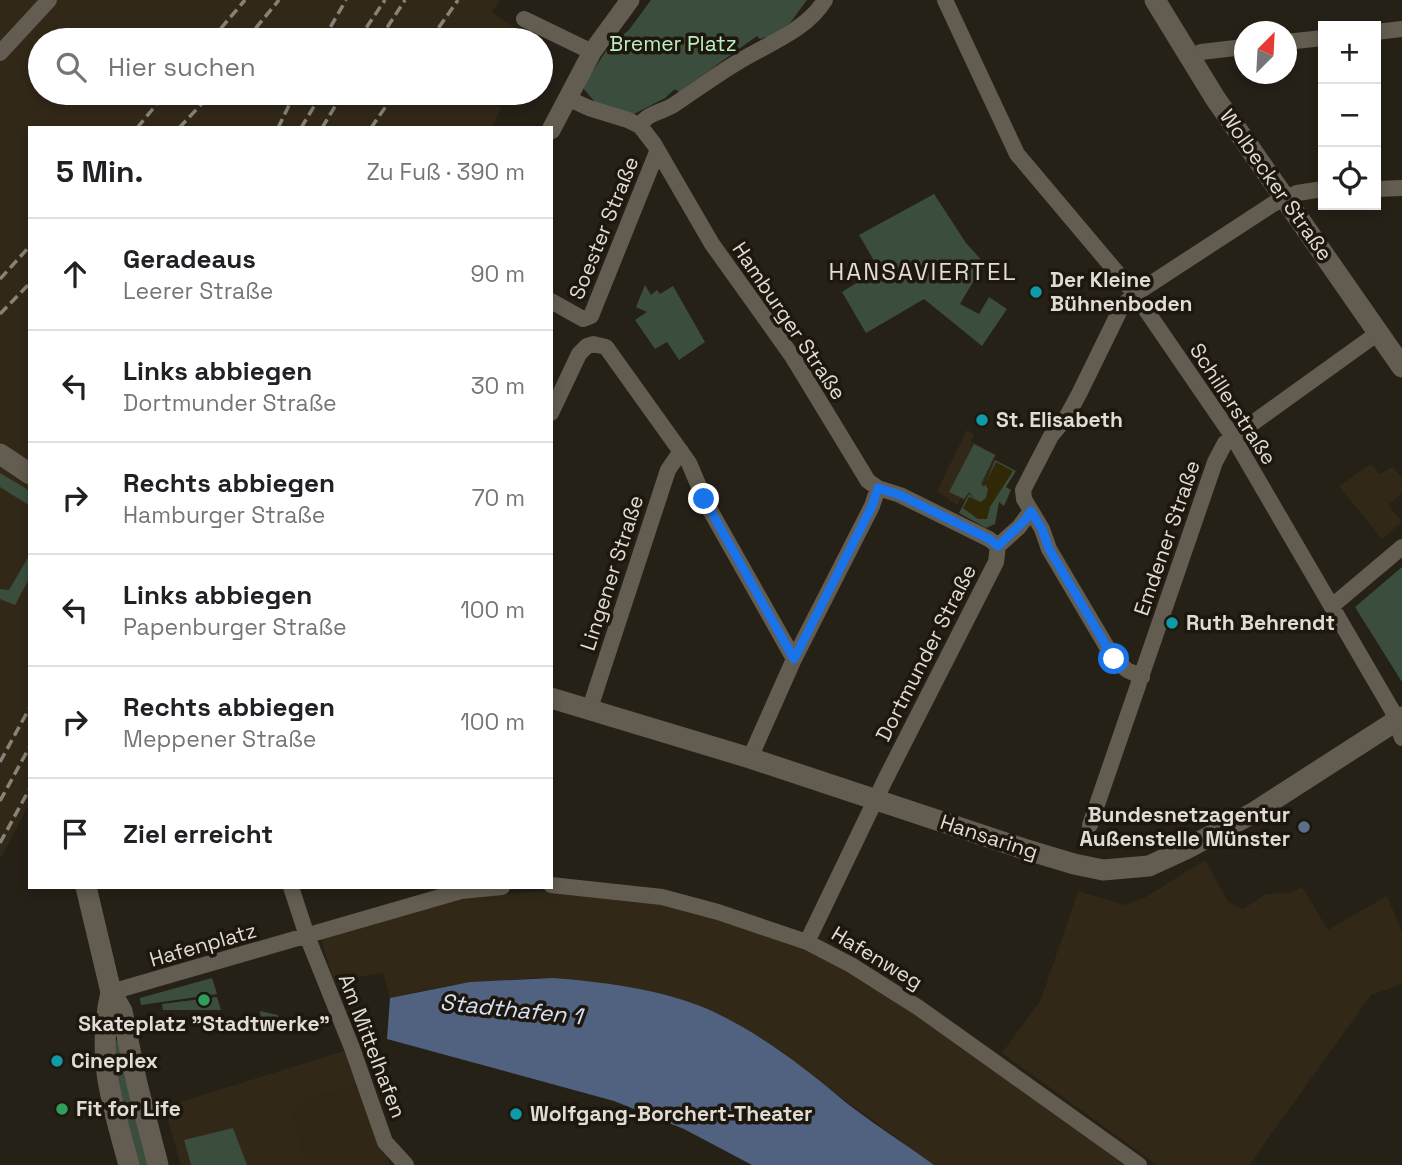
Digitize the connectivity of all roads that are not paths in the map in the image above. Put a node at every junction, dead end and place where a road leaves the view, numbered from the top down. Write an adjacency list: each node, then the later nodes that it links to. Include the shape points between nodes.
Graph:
1 (49, 0): 15 (street)
2 (630, 0): 14 (street)
3 (825, 0): 19 (street, Soester Straße, via 810,18 782,38 671,107 644,118)
4 (946, 0): 25 (street, Schillerstraße, via 1017,154)
5 (1156, 0): 16 (main road, Wolbecker Straße)
6 (524, 19): 7 (street)
7 (543, 28)
8 (1402, 29): 9 (street)
9 (1381, 31)
10 (553, 33): 14 (street)
11 (1318, 39): 12 (street)
12 (1297, 41)
13 (1234, 48): 16 (street)
14 (592, 52): 17 (street)
15 (0, 53)
16 (1189, 56): 24 (main road, Wolbecker Straße)
17 (568, 98): 18 (street); 19 (street)
18 (553, 126)
19 (640, 127): 20 (street, Hamburger Straße)
20 (657, 152): 26 (street, Soester Straße, via 591,316 578,318); 34 (street, Hamburger Straße, via 716,250 792,356 868,481)
21 (1402, 188): 22 (street)
22 (1381, 189)
23 (1318, 190): 24 (street)
24 (1285, 199): 25 (street); 27 (main road, Wolbecker Straße)
25 (1135, 294): 30 (street, Schillerstraße); 35 (street, via 1122,306 1079,394 1029,478 1023,495)
26 (553, 302)
27 (1378, 333): 28 (main road, Wolbecker Straße); 30 (street, Emdener Straße)
28 (1402, 366)
29 (553, 409): 31 (street, via 579,354 587,346 600,345 610,352)
30 (1233, 437): 38 (street, Schillerstraße); 40 (street, Emdener Straße, via 1215,462)
31 (681, 450): 39 (street); 42 (street, Lingener Straße, via 668,470)
32 (0, 453): 33 (main road)
33 (28, 473)
34 (878, 488): 36 (street, Hamburger Straße); 39 (street)
35 (1031, 511): 36 (street, Dortmunder Straße); 40 (street, via 1114,659)
36 (998, 546): 45 (street, Dortmunder Straße, via 996,562)
37 (1402, 547): 38 (street)
38 (1332, 606): 43 (street, Schillerstraße)
39 (794, 659): 44 (street)
40 (1142, 677): 46 (street, Emdener Straße)
41 (553, 699): 42 (main road, Hansaring)
42 (589, 711): 44 (main road, Hansaring)
43 (1400, 725): 45 (main road, Hansaring, via 1253,813 1149,866 1103,870 1074,864)
44 (750, 758): 45 (main road, Hansaring)
45 (878, 799): 52 (street, Dortmunder Straße)
46 (1090, 825)
47 (553, 885): 52 (street, Hafenweg, via 662,897)
48 (86, 889): 53 (main road)
49 (292, 889): 51 (street, Am Mittelhafen)
50 (461, 889): 51 (street)
51 (307, 936): 53 (street, Hafenplatz); 56 (street, Am Mittelhafen, via 386,1142)
52 (807, 942): 57 (street, Hafenweg, via 919,1008)
53 (111, 992): 54 (main road, via 106,1013 106,1077); 55 (main road, via 122,1011)
54 (130, 1165)
55 (158, 1165)
56 (406, 1165)
57 (1139, 1165)

